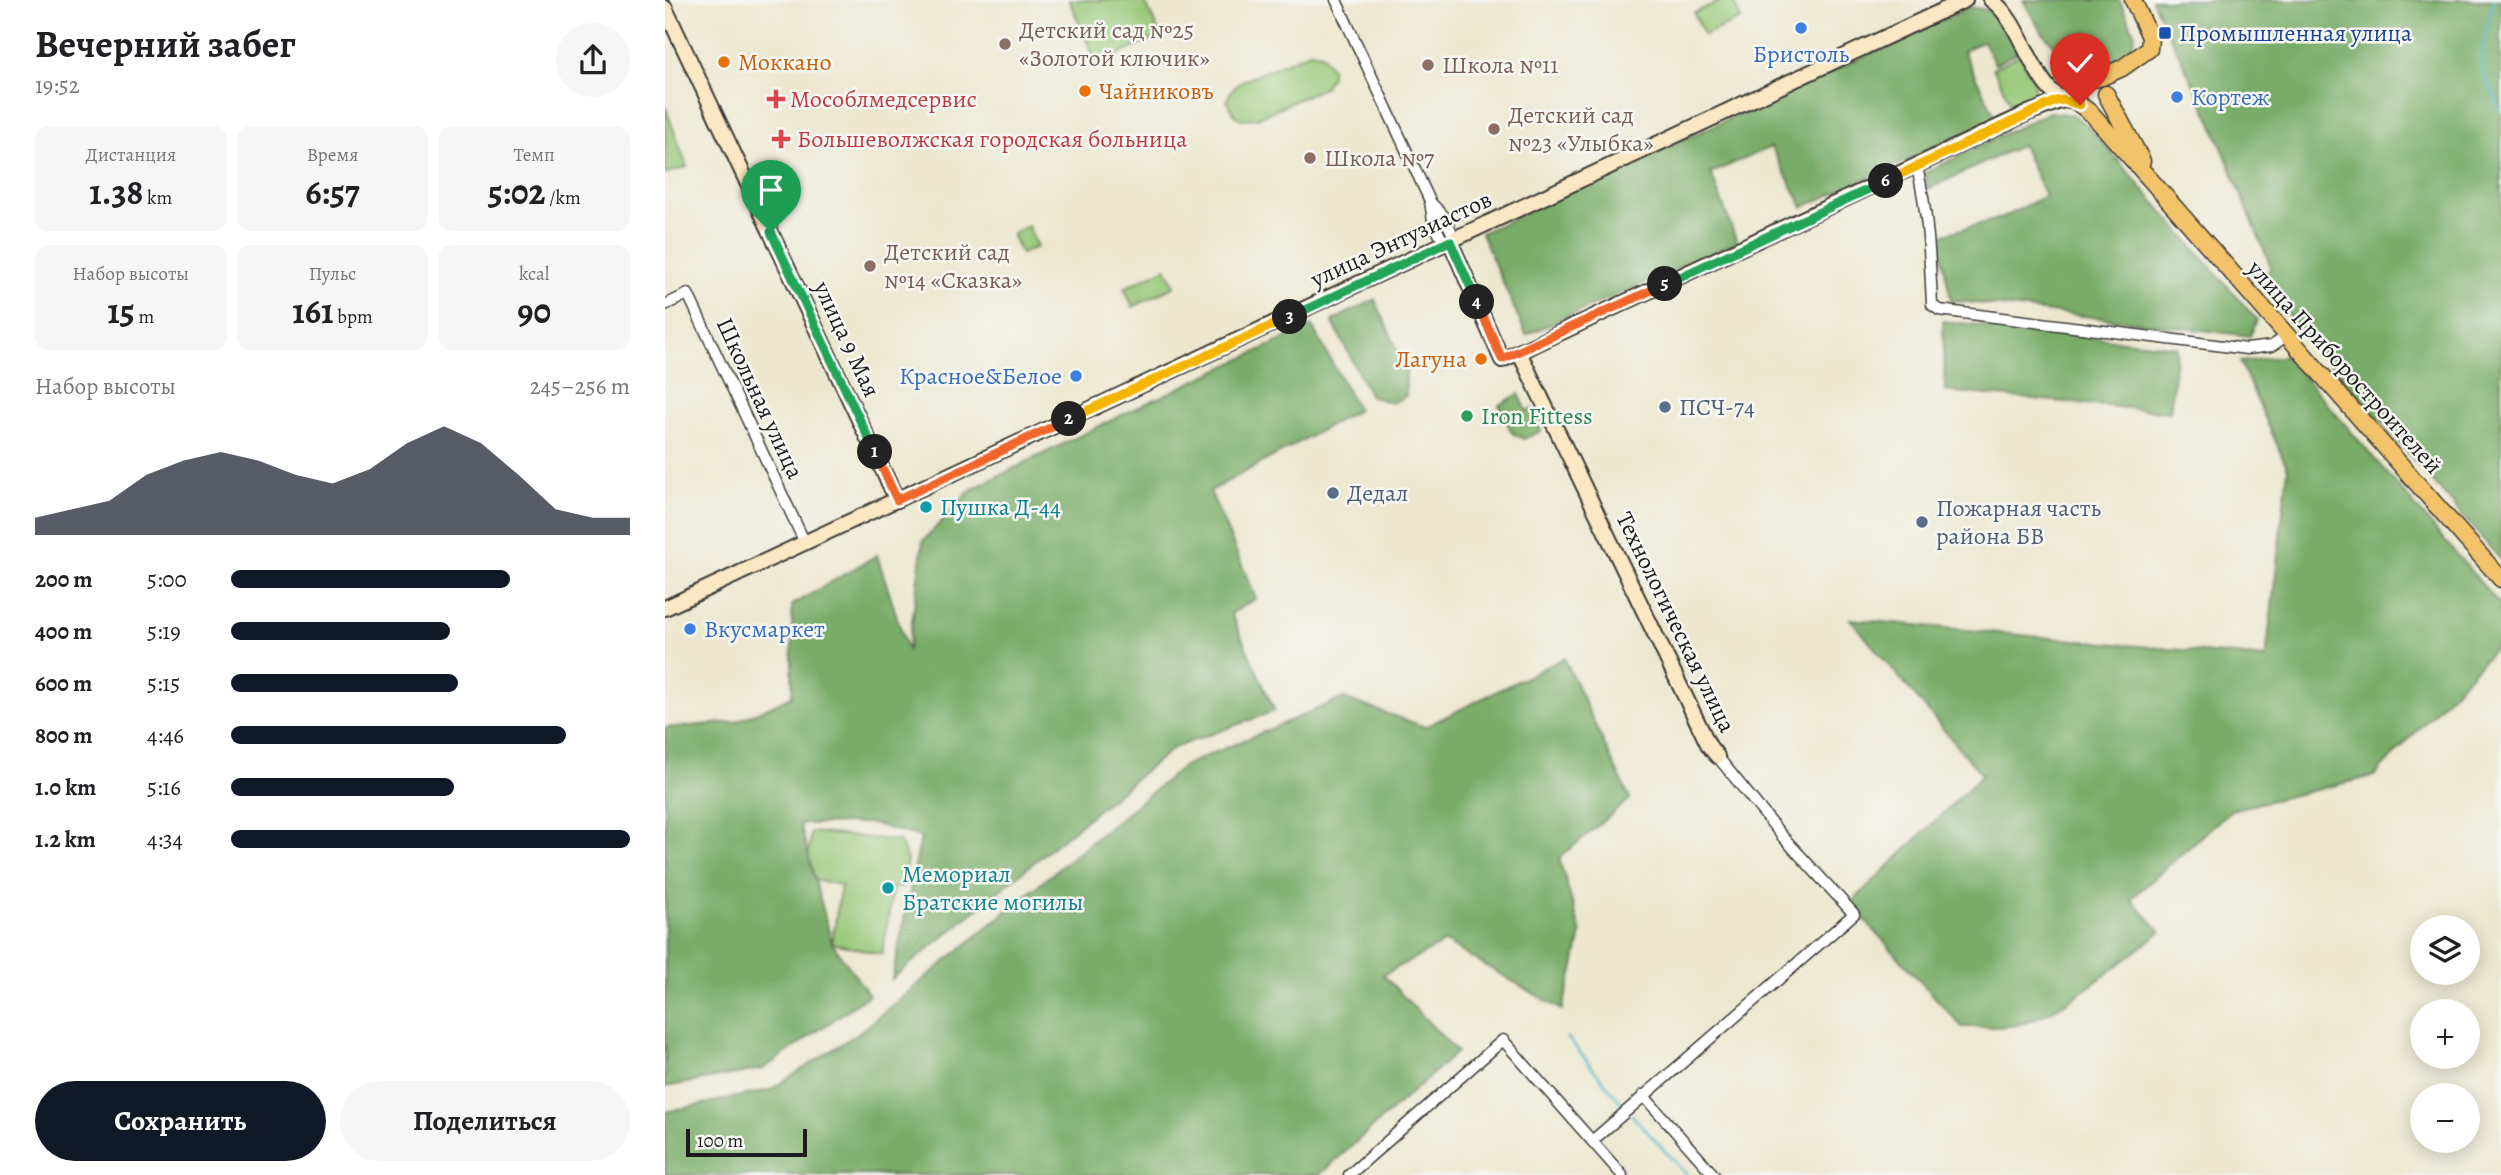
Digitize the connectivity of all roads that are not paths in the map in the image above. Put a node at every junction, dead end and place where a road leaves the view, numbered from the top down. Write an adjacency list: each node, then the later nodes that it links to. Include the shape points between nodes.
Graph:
1 (1335, 0): 11 (street, via 1430,201 1433,221)
2 (1965, 0): 11 (street, улица Энтузиастов)
3 (1991, 0): 6 (street, via 2009,17)
4 (2133, 0): 7 (main road, via 2150,44 2145,53)
5 (665, 8): 15 (street, улица 9 Мая)
6 (2041, 78): 7 (street, via 2056,88); 8 (street, via 2055,94)
7 (2096, 87): 8 (main road, via 2076,98); 8 (main road, via 2103,104 2098,108); 10 (main road, улица Приборостроителей)
8 (2076, 104): 9 (street, via 2028,113); 10 (main road, улица Приборостроителей)
9 (1917, 167): 13 (street, via 1930,240 1932,305 1939,310 2247,349 2272,346); 14 (street)
10 (2155, 185): 13 (main road, улица Приборостроителей)
11 (1449, 241): 14 (street, via 1502,359); 15 (street, улица Энтузиастов)
12 (665, 305): 16 (street, Школьная улица, via 688,294)
13 (2287, 336): 17 (main road, улица Приборостроителей)
14 (1519, 352): 19 (street, Технологическая улица)
15 (897, 500): 16 (street, улица Энтузиастов)
16 (805, 543): 18 (street, улица Энтузиастов)
17 (2501, 579)
18 (665, 608)
19 (1717, 756): 20 (street, Технологическая улица, via 1854,914)
20 (1643, 1096): 21 (street); 24 (street)
21 (1592, 1141): 22 (street, via 1503,1040); 23 (street)
22 (1349, 1175)
23 (1622, 1175)
24 (1714, 1175)

